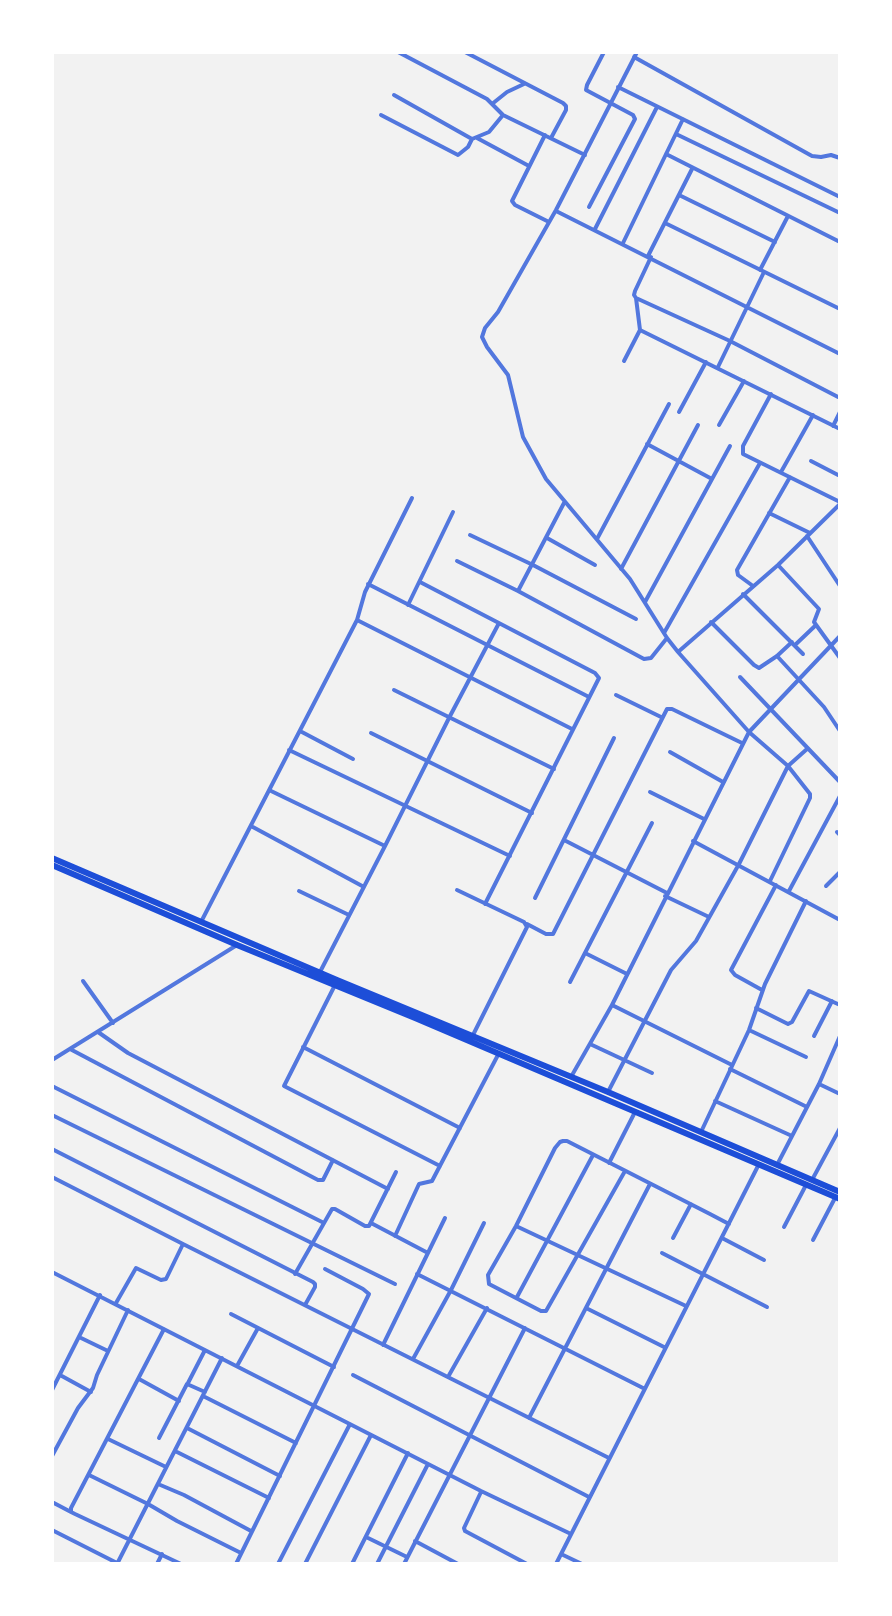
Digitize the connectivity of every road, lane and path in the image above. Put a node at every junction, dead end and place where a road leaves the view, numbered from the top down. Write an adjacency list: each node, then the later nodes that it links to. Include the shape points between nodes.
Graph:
1 (398, 52): 9 (street)
2 (465, 52): 5 (street)
3 (604, 52): 8 (street, via 586,88)
4 (635, 55): 6 (street); 20 (street, via 812,156)
5 (526, 84): 9 (street); 17 (street, via 566,106)
6 (618, 87): 8 (street); 10 (street)
7 (394, 95): 16 (street)
8 (610, 103): 19 (street); 25 (street, via 635,119)
9 (492, 104): 12 (street)
10 (657, 107): 13 (street); 31 (street)
11 (381, 115): 16 (street, via 458,155)
12 (503, 115): 15 (street); 16 (street, via 489,132)
13 (683, 119): 14 (street); 24 (street)
14 (676, 134): 18 (street); 27 (street)
15 (545, 135): 17 (street); 21 (street)
16 (474, 138): 21 (street)
17 (551, 138): 19 (street)
18 (666, 154): 22 (street); 34 (street)
19 (585, 155): 26 (street)
20 (840, 158)
21 (529, 166): 29 (street, via 512,201)
22 (693, 168): 23 (street); 28 (street)
23 (679, 195): 30 (street); 32 (street)
24 (840, 197)
25 (589, 207)
26 (556, 210): 29 (street); 31 (street)
27 (840, 213)
28 (788, 216): 32 (street); 33 (street)
29 (549, 222): 67 (street, via 482,337 508,375 529,450)
30 (665, 223): 35 (street); 36 (street)
31 (595, 230): 34 (street)
32 (775, 242): 36 (street)
33 (840, 242)
34 (623, 244): 35 (street)
35 (649, 256): 37 (street); 38 (street)
36 (762, 271): 38 (street); 39 (street)
37 (636, 298): 40 (street); 41 (street)
38 (747, 306): 41 (street); 42 (street)
39 (840, 309)
40 (640, 330): 43 (street); 44 (street)
41 (730, 341): 45 (street); 48 (street)
42 (840, 354)
43 (624, 361)
44 (706, 362): 45 (street); 50 (street)
45 (718, 368): 46 (street)
46 (744, 381): 47 (street); 54 (street)
47 (771, 394): 52 (street); 61 (street, via 742,449)
48 (840, 398)
49 (669, 404): 57 (street)
50 (679, 412)
51 (840, 412): 55 (street)
52 (813, 415): 55 (street); 62 (street)
53 (698, 425): 59 (street)
54 (719, 425)
55 (833, 426): 56 (street)
56 (840, 429)
57 (647, 444): 59 (street); 75 (street)
58 (730, 446): 65 (street)
59 (679, 461): 65 (street); 80 (street)
60 (811, 461): 63 (street)
61 (760, 463): 62 (street); 94 (street)
62 (781, 472): 64 (street)
63 (840, 476)
64 (790, 477): 68 (street); 70 (street)
65 (712, 479): 87 (street)
66 (412, 498): 82 (street)
67 (564, 503): 74 (street); 75 (street)
68 (839, 505): 71 (street); 72 (street)
69 (453, 512): 81 (street)
70 (769, 513): 72 (street); 83 (street, via 737,570)
71 (840, 514)
72 (808, 534): 79 (street); 84 (street)
73 (470, 535): 77 (street)
74 (547, 538): 77 (street); 78 (street)
75 (597, 539): 80 (street)
76 (457, 561): 85 (street)
77 (533, 565): 85 (street); 89 (street)
78 (595, 565)
79 (778, 565): 83 (street); 93 (street, via 819,609)
80 (621, 569): 87 (street)
81 (420, 582): 88 (street); 92 (street)
82 (368, 584): 88 (street); 90 (street)
83 (753, 586): 86 (street)
84 (840, 586)
85 (518, 591): 94 (street, via 644,659 651,658)
86 (743, 594): 91 (street); 96 (street)
87 (645, 602): 94 (street)
88 (408, 605): 97 (street)
89 (636, 619)
90 (357, 620): 103 (street); 113 (street)
91 (711, 622): 99 (street); 101 (street, via 756,667)
92 (499, 623): 97 (street); 108 (street, via 598,675)
93 (816, 625): 96 (street); 98 (street)
94 (665, 635): 99 (street)
95 (840, 636): 98 (street)
96 (793, 643): 100 (street); 101 (street)
97 (487, 645): 103 (street); 108 (street)
98 (831, 645): 102 (street); 105 (street)
99 (678, 652): 115 (street)
100 (803, 654)
101 (777, 656): 105 (street)
102 (840, 658)
103 (470, 677): 111 (street); 112 (street)
104 (740, 677): 109 (street)
105 (799, 678): 109 (street); 114 (street)
106 (394, 690): 111 (street)
107 (616, 695): 110 (street)
108 (589, 697): 112 (street)
109 (770, 711): 115 (street); 119 (street)
110 (661, 717): 118 (street, via 672,709); 139 (street)
111 (449, 718): 123 (street); 125 (street)
112 (573, 730): 125 (street)
113 (300, 731): 120 (street); 122 (street)
114 (840, 731)
115 (749, 732): 118 (street); 124 (street)
116 (371, 733): 123 (street)
117 (614, 738): 136 (street)
118 (742, 743): 126 (street)
119 (807, 749): 124 (street); 127 (street)
120 (289, 750): 128 (street); 131 (street)
121 (670, 752): 126 (street)
122 (353, 759)
123 (427, 761): 131 (street); 132 (street)
124 (788, 766): 142 (street); 146 (street, via 810,798)
125 (554, 769): 132 (street)
126 (723, 782): 133 (street)
127 (840, 782)
128 (269, 790): 135 (street); 138 (street)
129 (650, 792): 133 (street)
130 (840, 796): 151 (street)
131 (405, 805): 138 (street); 140 (street)
132 (532, 813): 140 (street)
133 (704, 819): 137 (street)
134 (652, 823): 144 (street)
135 (251, 826): 148 (street); 159 (street)
136 (564, 840): 139 (street); 153 (street)
137 (693, 841): 142 (street); 152 (street)
138 (385, 846): 148 (street)
139 (594, 855): 144 (street); 160 (street, via 553,934)
140 (510, 856): 155 (street)
141 (52, 858): 159 (main road)
142 (739, 864): 146 (street); 157 (street)
143 (52, 865): 161 (main road)
144 (627, 872): 152 (street); 162 (street)
145 (840, 872): 147 (street)
146 (773, 883): 151 (street); 168 (street, via 731,970)
147 (826, 886)
148 (364, 887): 156 (street)
149 (457, 890): 155 (street)
150 (299, 891): 156 (street)
151 (789, 891): 154 (street)
152 (666, 895): 157 (street); 164 (street)
153 (535, 898)
154 (806, 901): 158 (street); 168 (street)
155 (485, 904): 160 (street)
156 (349, 915): 163 (street)
157 (709, 917): 173 (street, via 692,947 673,965)
158 (840, 920)
159 (201, 922): 163 (main road)
160 (527, 924): 177 (street)
161 (237, 945): 167 (main road); 174 (street)
162 (585, 953): 164 (street); 166 (street)
163 (320, 972): 177 (main road)
164 (627, 974): 170 (street)
165 (83, 981): 174 (street)
166 (570, 982)
167 (335, 985): 181 (street); 183 (main road)
168 (762, 990): 172 (street)
169 (832, 1001): 171 (street); 172 (street, via 809,991 790,1024); 178 (street)
170 (612, 1005): 173 (street); 180 (street)
171 (840, 1005)
172 (756, 1008): 175 (street)
173 (644, 1021): 186 (street); 187 (street)
174 (113, 1023): 176 (street)
175 (749, 1030): 184 (street); 187 (street)
176 (98, 1032): 182 (street); 205 (street, via 128,1053)
177 (473, 1035): 183 (main road)
178 (814, 1036)
179 (840, 1036): 190 (street)
180 (590, 1044): 186 (street); 189 (street)
181 (303, 1047): 199 (street); 209 (street, via 284,1086)
182 (70, 1049): 185 (street); 205 (street, via 318,1180)
183 (500, 1051): 189 (main road); 197 (main road); 199 (street)
184 (806, 1057)
185 (52, 1060)
186 (624, 1060): 188 (street); 192 (street)
187 (731, 1067): 195 (street); 196 (street)
188 (652, 1073)
189 (571, 1077): 192 (main road)
190 (819, 1084): 193 (street); 196 (street)
191 (54, 1087): 194 (street); 219 (street)
192 (608, 1092): 201 (main road)
193 (840, 1094)
194 (52, 1095)
195 (715, 1101): 201 (street); 202 (street)
196 (807, 1107): 202 (street)
197 (635, 1112): 206 (street); 207 (main road)
198 (52, 1115): 231 (street)
199 (460, 1128): 209 (street)
200 (840, 1128): 213 (street)
201 (701, 1132): 208 (main road)
202 (792, 1136): 208 (street)
203 (52, 1149): 239 (street)
204 (593, 1155): 206 (street); 223 (street, via 560,1142); 229 (street)
205 (333, 1160): 215 (street)
206 (609, 1163): 210 (street)
207 (759, 1164): 213 (main road); 222 (street)
208 (777, 1165): 213 (main road)
209 (440, 1166): 225 (street, via 431,1183 419,1184)
210 (625, 1171): 214 (street); 234 (street)
211 (396, 1172): 215 (street)
212 (52, 1177): 230 (street)
213 (809, 1182): 216 (main road); 224 (street)
214 (650, 1184): 217 (street); 237 (street)
215 (388, 1189): 220 (street)
216 (838, 1196): 228 (street)
217 (691, 1204): 222 (street); 226 (street)
218 (445, 1218): 232 (street)
219 (324, 1223): 220 (street, via 333,1209 365,1226); 231 (street)
220 (371, 1223): 225 (street)
221 (484, 1223): 243 (street)
222 (729, 1224): 227 (street)
223 (516, 1226): 229 (street); 245 (street, via 487,1279)
224 (784, 1227)
225 (395, 1236): 232 (street)
226 (673, 1238)
227 (722, 1238): 235 (street); 241 (street)
228 (813, 1240)
229 (547, 1241): 234 (street); 245 (street)
230 (183, 1244): 246 (street, via 166,1279 136,1268); 247 (street)
231 (313, 1244): 239 (street); 242 (street)
232 (428, 1253): 240 (street)
233 (662, 1253): 241 (street)
234 (578, 1256): 237 (street); 245 (street, via 546,1311)
235 (764, 1260)
236 (325, 1269): 257 (street, via 369,1294)
237 (605, 1270): 248 (street); 251 (street)
238 (52, 1272): 244 (street)
239 (295, 1274): 247 (street, via 315,1284)
240 (417, 1274): 243 (street); 259 (street)
241 (703, 1275): 248 (street); 249 (street)
242 (395, 1284)
243 (451, 1290): 250 (street); 265 (street)
244 (100, 1295): 246 (street); 258 (street)
245 (517, 1298)
246 (116, 1303): 252 (street)
247 (305, 1305): 257 (street)
248 (686, 1306): 260 (street)
249 (767, 1307)
250 (487, 1308): 255 (street); 270 (street)
251 (586, 1308): 260 (street); 261 (street)
252 (128, 1310): 256 (street); 263 (street)
253 (231, 1314): 254 (street)
254 (258, 1328): 266 (street); 267 (street)
255 (525, 1328): 261 (street); 277 (street)
256 (164, 1329): 262 (street); 271 (street)
257 (352, 1329): 259 (street); 267 (street)
258 (79, 1337): 263 (street); 268 (street)
259 (383, 1345): 265 (street)
260 (664, 1347): 273 (street)
261 (565, 1348): 273 (street); 280 (street)
262 (205, 1350): 264 (street); 272 (street)
263 (108, 1351): 275 (street)
264 (222, 1358): 266 (street); 276 (street)
265 (413, 1359): 270 (street)
266 (237, 1366): 279 (street)
267 (334, 1367): 279 (street)
268 (60, 1375): 274 (street); 275 (street)
269 (353, 1375): 284 (street)
270 (448, 1377): 277 (street)
271 (139, 1379): 278 (street); 286 (street)
272 (187, 1384): 276 (street); 278 (street)
273 (644, 1389): 291 (street)
274 (52, 1390)
275 (91, 1392): 290 (street)
276 (204, 1394): 282 (street); 287 (street)
277 (489, 1397): 280 (street); 284 (street)
278 (179, 1401): 285 (street)
279 (314, 1406): 281 (street); 287 (street)
280 (529, 1418): 291 (street)
281 (350, 1424): 283 (street); 319 (street)
282 (187, 1428): 288 (street); 296 (street)
283 (371, 1435): 289 (street); 320 (street)
284 (469, 1435): 295 (street); 299 (street)
285 (159, 1438)
286 (108, 1439): 293 (street); 294 (street)
287 (296, 1443): 296 (street)
288 (175, 1451): 293 (street); 300 (street)
289 (408, 1453): 292 (street); 307 (street)
290 (52, 1456)
291 (609, 1458): 299 (street)
292 (428, 1464): 295 (street); 310 (street)
293 (166, 1467): 297 (street)
294 (89, 1475): 302 (street); 303 (street)
295 (449, 1475): 298 (street); 309 (street)
296 (280, 1476): 300 (street)
297 (158, 1484): 302 (street); 305 (street)
298 (481, 1491): 306 (street); 325 (street, via 465,1531)
299 (589, 1497): 306 (street)
300 (269, 1498): 305 (street)
301 (52, 1502): 303 (street)
302 (148, 1504): 308 (street); 311 (street)
303 (71, 1512): 308 (street)
304 (52, 1530): 315 (street)
305 (251, 1531): 311 (street)
306 (571, 1534): 313 (street)
307 (366, 1537): 310 (street); 321 (street)
308 (130, 1539): 312 (street); 315 (street)
309 (415, 1541): 314 (street); 324 (street)
310 (387, 1546): 314 (street); 322 (street)
311 (241, 1553): 318 (street)
312 (162, 1554): 316 (street); 317 (street)
313 (561, 1554): 326 (street); 327 (street)
314 (407, 1557): 323 (street)
315 (117, 1564)
316 (157, 1564)
317 (181, 1564)
318 (236, 1564)
319 (278, 1564)
320 (305, 1564)
321 (352, 1564)
322 (377, 1564)
323 (404, 1564)
324 (458, 1564)
325 (527, 1564)
326 (556, 1564)
327 (582, 1564)

